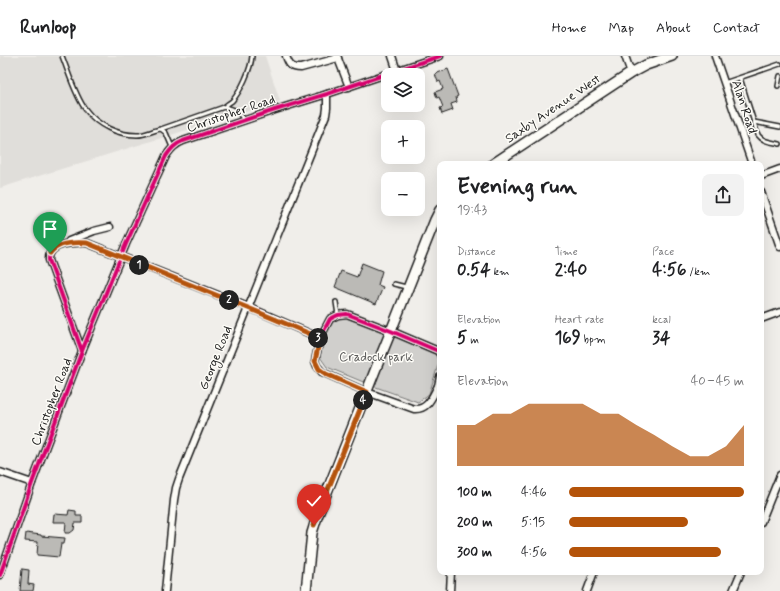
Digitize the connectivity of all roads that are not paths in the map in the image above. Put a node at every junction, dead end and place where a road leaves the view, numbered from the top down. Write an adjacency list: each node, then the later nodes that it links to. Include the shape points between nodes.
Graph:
1 (62, 56): 25 (lane, via 78,96 96,121 116,132 128,134 144,134)
2 (252, 56): 21 (lane, via 244,83)
3 (286, 56): 9 (street, via 289,64 295,68)
4 (392, 56): 11 (street)
5 (440, 56): 12 (street, Christopher Road)
6 (625, 56): 13 (street)
7 (672, 56): 13 (street, Saxby Avenue West)
8 (715, 56): 17 (street, Alan Road)
9 (337, 57): 19 (street)
10 (780, 64): 16 (lane)
11 (397, 68)
12 (406, 68)
13 (631, 73): 28 (street, Saxby Avenue West)
14 (780, 76): 18 (lane)
15 (381, 77): 19 (street, Christopher Road)
16 (740, 78): 17 (lane); 23 (lane)
17 (724, 83): 29 (street, Alan Road)
18 (778, 86)
19 (349, 87): 20 (street, Christopher Road)
20 (327, 94): 22 (street, Christopher Road); 41 (street, George Road, via 326,115)
21 (224, 107): 22 (lane, via 238,112); 25 (lane)
22 (244, 120): 27 (street, Christopher Road)
23 (754, 122): 24 (lane); 26 (lane, via 761,138)
24 (780, 127)
25 (161, 129): 27 (lane, via 166,133)
26 (780, 144)
27 (172, 147): 37 (street, Christopher Road)
28 (498, 161)
29 (751, 161)
30 (780, 169): 31 (street)
31 (764, 175)
32 (764, 201): 36 (street)
33 (437, 216): 39 (street)
34 (110, 226): 35 (street)
35 (60, 245): 37 (street, via 73,242 87,243); 47 (street, via 50,253 49,264)
36 (780, 246)
37 (121, 257): 41 (street); 47 (street, Christopher Road)
38 (394, 284): 39 (lane)
39 (408, 287): 45 (street)
40 (336, 302): 43 (lane)
41 (248, 308): 46 (street); 59 (street, George Road, via 177,483)
42 (780, 312): 44 (street)
43 (338, 315): 45 (street, via 347,314); 46 (street, via 330,319)
44 (764, 318)
45 (391, 331): 48 (street); 50 (street)
46 (320, 338): 50 (street, via 315,361 319,369)
47 (82, 351): 53 (street, Christopher Road)
48 (437, 351)
49 (437, 389): 50 (street, via 429,403 419,409)
50 (367, 392): 60 (street, via 312,533)
51 (0, 472): 53 (street)
52 (780, 475): 54 (street)
53 (32, 483): 55 (street, Christopher Road)
54 (764, 515)
55 (0, 575)
56 (451, 575): 61 (street)
57 (593, 575): 62 (street)
58 (740, 575): 63 (street)
59 (165, 591)
60 (306, 591)
61 (450, 591)
62 (587, 591)
63 (733, 591)

